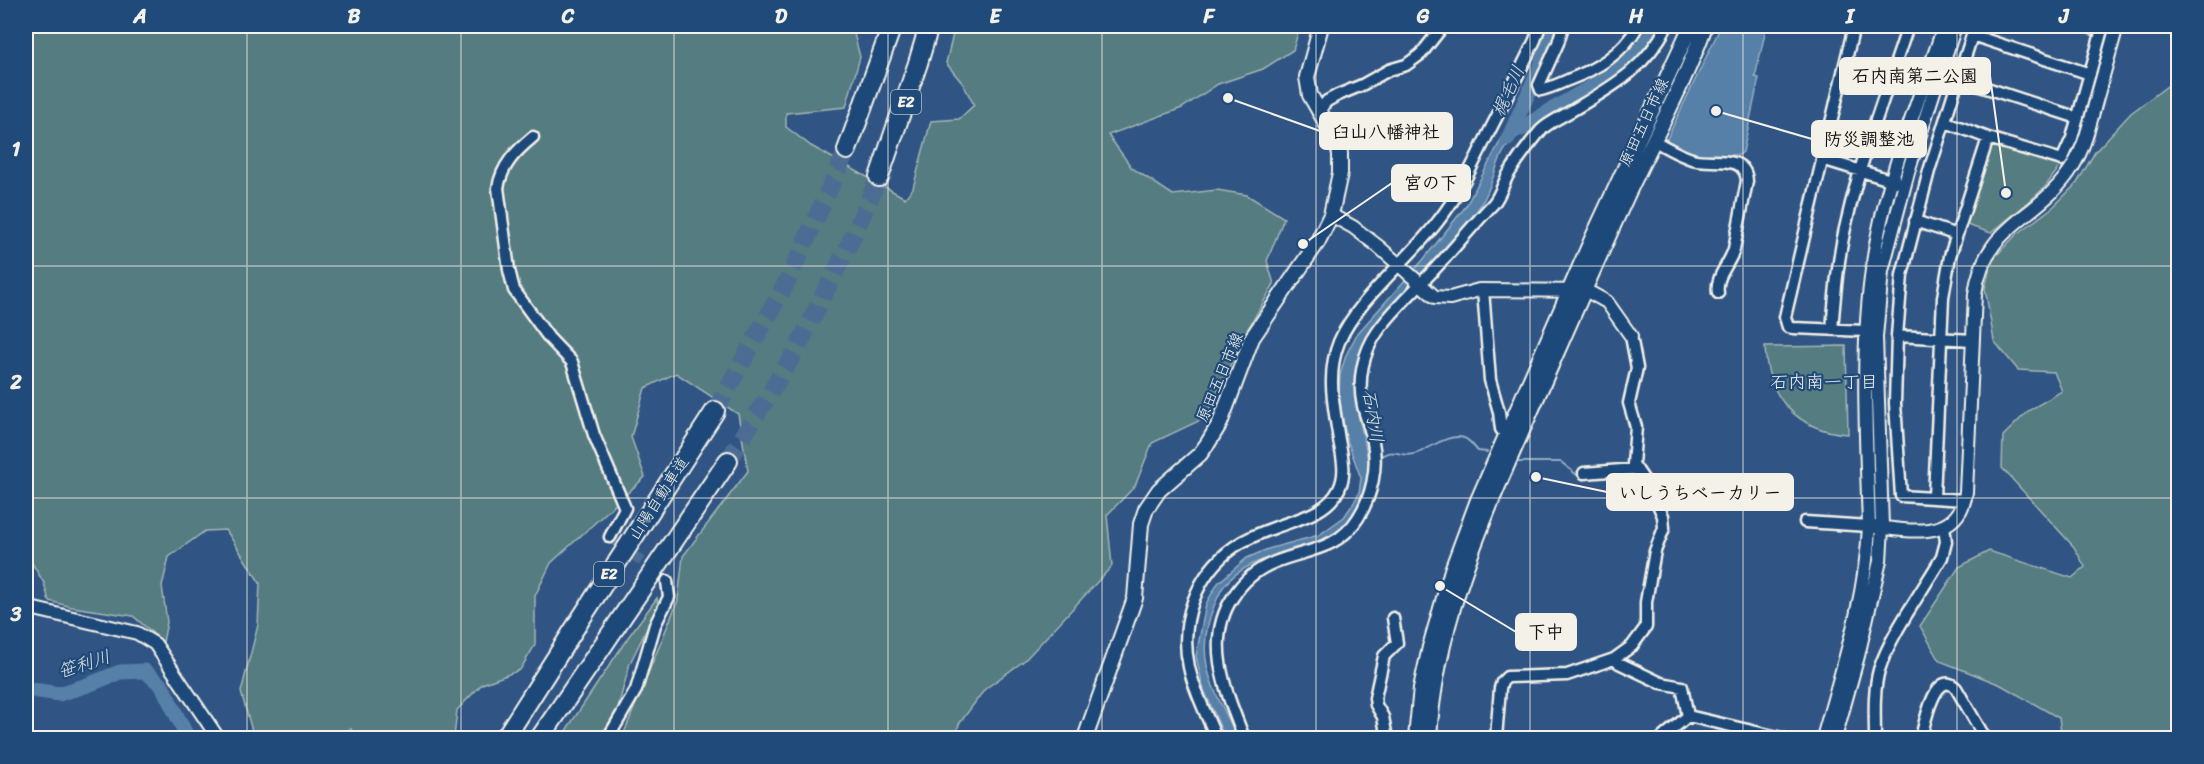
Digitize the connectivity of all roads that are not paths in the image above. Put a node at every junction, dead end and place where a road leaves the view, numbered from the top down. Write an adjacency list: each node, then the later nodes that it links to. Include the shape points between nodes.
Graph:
1 (892, 26): 29 (highway, E2)
2 (929, 26): 32 (highway, E2)
3 (1321, 26): 23 (main road, 原田五日市線, via 1307,77)
4 (1443, 26): 23 (street, via 1421,54 1406,65 1338,95)
5 (1540, 26): 19 (street)
6 (1563, 26): 20 (street)
7 (1638, 26): 20 (street, via 1607,61 1540,90)
8 (1667, 26): 38 (street, via 1651,52 1628,76 1542,130 1518,158 1495,202)
9 (1691, 26): 40 (main road, 原田五日市線)
10 (1705, 26): 28 (main road, 原田五日市線)
11 (1854, 26): 30 (street)
12 (1908, 26): 31 (street)
13 (1944, 26): 33 (street)
14 (1955, 26): 33 (street)
15 (2086, 26): 17 (street)
16 (2117, 26): 47 (street, via 2087,132 2073,165 2051,194 2004,232 1984,260 1977,283)
17 (2102, 28): 21 (street)
18 (1974, 30): 21 (street); 22 (street)
19 (1533, 45): 20 (street); 37 (street, via 1455,198)
20 (1552, 53)
21 (2090, 74): 24 (street)
22 (1959, 79): 24 (street); 25 (street)
23 (1318, 112): 34 (main road, 原田五日市線, via 1340,154)
24 (2078, 118): 27 (street, via 2062,160)
25 (1946, 122): 27 (street); 35 (street)
26 (532, 137): 58 (street, via 508,161 500,176 498,188 509,270 514,290 572,362 594,435 625,508)
27 (1988, 138): 36 (street)
28 (1653, 140): 40 (main road, 原田五日市線); 41 (street, via 1694,160 1736,164 1746,173 1734,249 1717,282)
29 (847, 150)
30 (1822, 159): 31 (street); 42 (street, via 1785,317 1788,327)
31 (1860, 171): 33 (street); 42 (street, via 1837,270)
32 (879, 177)
33 (1898, 183): 43 (street, via 1877,239); 56 (street, via 1877,317)
34 (1331, 215): 37 (street, via 1353,227); 68 (main road, 原田五日市線, via 1317,243 1252,338 1220,423 1208,443 1159,490 1146,509 1141,524 1135,598)
35 (1915, 221): 36 (street); 45 (street, via 1902,274)
36 (1957, 235): 46 (street, via 1943,297)
37 (1400, 266): 38 (street); 69 (street, via 1351,320 1334,358 1331,386 1344,467 1335,495 1318,510 1234,547 1211,568 1195,594 1187,623 1186,654)
38 (1419, 283): 39 (street, via 1440,298); 70 (street, via 1379,329 1363,365 1362,404 1374,455 1372,482 1363,510 1331,544 1275,562 1254,574 1236,591 1224,613 1218,637 1219,662)
39 (1483, 290): 40 (street); 49 (street, via 1490,380 1501,429)
40 (1577, 291): 44 (street, via 1592,293 1607,302); 49 (main road, 原田五日市線); 73 (main road, 原田五日市線, via 1474,545 1442,650)
41 (1718, 292)
42 (1832, 330): 43 (street)
43 (1866, 331): 56 (street)
44 (1631, 336): 51 (street, via 1637,368 1629,403 1636,424)
45 (1897, 336): 46 (street); 53 (street, via 1895,403 1901,496)
46 (1941, 338): 47 (street); 53 (street)
47 (1973, 340): 54 (street)
48 (715, 411): 65 (highway, 山陽自動車道 / E2)
49 (1507, 437): 72 (main road, 原田五日市線, via 1478,500 1449,580 1421,688)
50 (728, 461): 66 (highway, E2)
51 (1635, 469): 52 (street); 62 (street, via 1654,495 1664,528 1655,551 1646,627 1629,649)
52 (1584, 473)
53 (1934, 497): 54 (street)
54 (1965, 500): 57 (street, via 1955,518)
55 (1805, 522): 56 (street)
56 (1875, 526): 57 (street, via 1923,531); 77 (street); 78 (street, via 1880,561)
57 (1944, 526): 79 (street, via 1946,542 1942,557 1890,644 1879,671)
58 (610, 537)
59 (667, 581): 67 (street, via 669,597 655,625 636,690)
60 (26, 607): 64 (street, via 137,633 155,644)
61 (1393, 618): 71 (street, via 1397,642 1384,656 1375,701)
62 (1614, 659): 63 (street, via 1661,683 1682,687); 74 (street, via 1567,675 1507,677 1500,688)
63 (1688, 716): 75 (street); 76 (street)
64 (218, 738)
65 (506, 738)
66 (540, 738)
67 (608, 738)
68 (1085, 738)
69 (1216, 738)
70 (1244, 738)
71 (1388, 738)
72 (1416, 738)
73 (1429, 738)
74 (1496, 738)
75 (1662, 738)
76 (1782, 738)
77 (1823, 738)
78 (1835, 738)
79 (1875, 738)
80 (1921, 738): 81 (street, via 1935,693 1946,684 1956,688)
81 (1986, 738)

